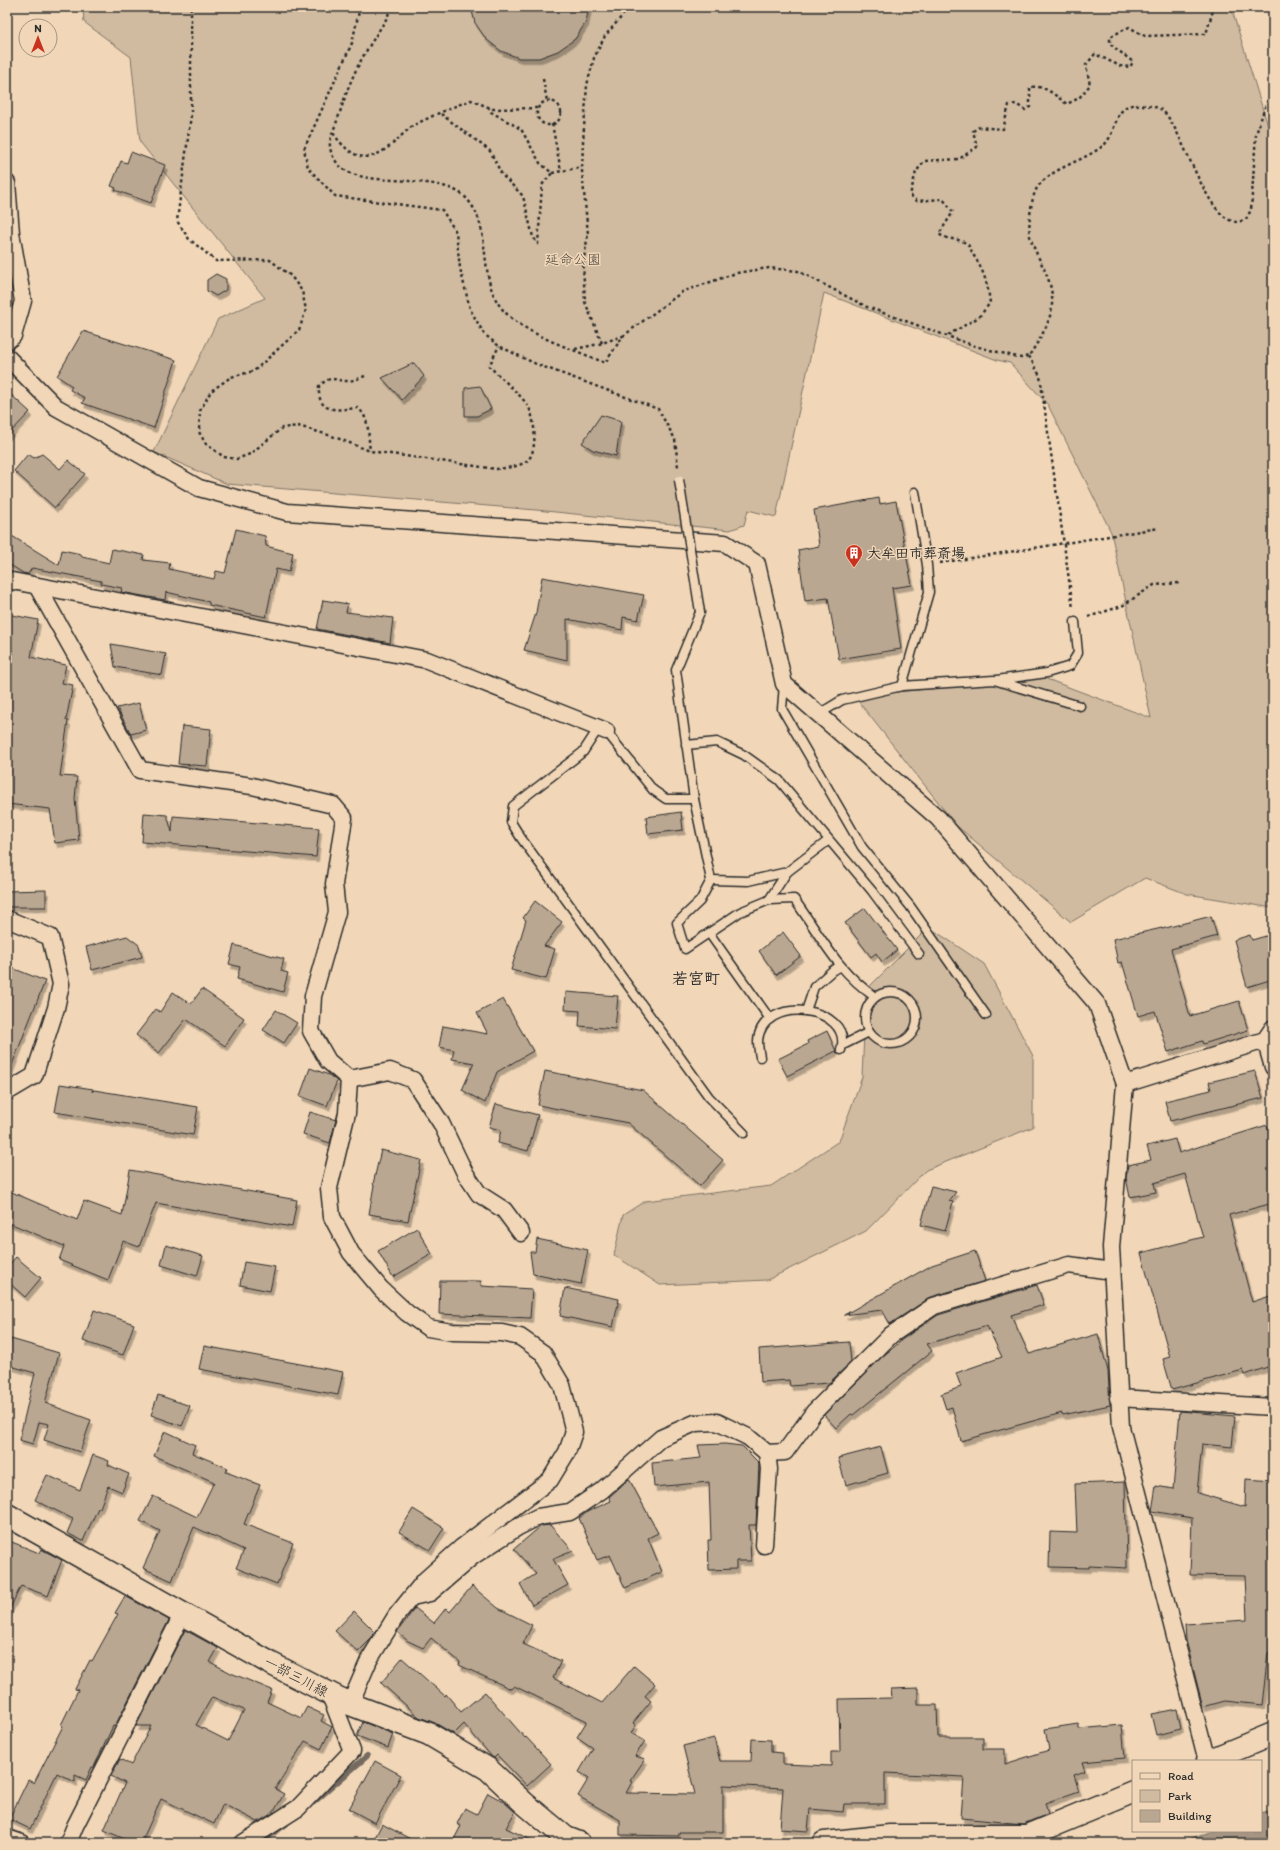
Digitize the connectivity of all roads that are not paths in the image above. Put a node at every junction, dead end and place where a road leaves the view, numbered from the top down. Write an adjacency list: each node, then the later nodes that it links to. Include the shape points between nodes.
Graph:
1 (7, 183): 2 (street, via 11,233 23,301 13,336)
2 (7, 341)
3 (7, 357): 10 (street, via 56,407 199,488 287,512 725,543 757,564)
4 (679, 480): 15 (lane, bridge, via 700,612 676,670)
5 (915, 492): 11 (lane, via 929,592)
6 (7, 580): 7 (street)
7 (37, 586): 14 (street, via 427,660); 33 (street, via 140,770 252,786 333,804 344,818 334,884 337,912 313,996 311,1031 328,1061)
8 (1075, 622): 9 (lane, via 1078,652 1070,666 1047,673)
9 (994, 680): 11 (lane); 12 (lane)
10 (784, 684): 13 (street); 27 (lane, via 782,709 862,847 910,906)
11 (902, 686): 13 (lane, via 842,700)
12 (1080, 706)
13 (819, 714): 34 (street, via 938,818 1096,1004)
14 (602, 730): 16 (lane, via 653,790 666,799); 36 (lane, via 583,752 513,806 511,822 708,1097)
15 (686, 745): 16 (lane); 17 (lane, via 718,742 744,755 779,780)
16 (694, 799): 19 (lane)
17 (828, 840): 18 (lane); 23 (lane)
18 (787, 872): 19 (lane, via 748,881); 20 (lane)
19 (711, 880): 22 (lane, via 700,901 677,923 685,949)
20 (769, 900): 22 (lane, via 740,912); 24 (lane, via 794,898)
21 (7, 919): 35 (street, via 50,937 61,984 34,1076)
22 (709, 933): 28 (lane)
23 (919, 954)
24 (840, 967): 25 (lane, via 856,984); 26 (lane, via 814,986)
25 (875, 997): 29 (lane, via 865,1012 864,1022); 29 (lane, via 890,992 906,996 916,1010 916,1026 906,1040 898,1044 880,1042)
26 (806, 1011): 28 (lane, via 778,1014); 29 (lane, via 814,1011 834,1022 841,1037 842,1047)
27 (986, 1015)
28 (770, 1019): 31 (lane, via 758,1040)
29 (869, 1032)
30 (1269, 1034): 32 (street); 34 (street)
31 (760, 1057)
32 (1273, 1067)
33 (348, 1079): 37 (street, via 390,1071 413,1080 441,1123 465,1173 479,1194 504,1210); 44 (street, via 347,1113 330,1188 332,1217 351,1253 381,1289 407,1314 428,1328 452,1332 502,1333 520,1337 543,1353 562,1385 574,1432 567,1452 550,1480 462,1547 425,1580)
34 (1124, 1084): 38 (street, via 1111,1247)
35 (7, 1092)
36 (744, 1132)
37 (521, 1233)
38 (1112, 1271): 39 (street); 41 (street, via 1069,1265 934,1306 891,1335 814,1412 785,1452)
39 (1118, 1398): 40 (street); 49 (street, via 1121,1427)
40 (1273, 1407)
41 (767, 1454): 43 (street, via 769,1469); 44 (street, via 748,1437 718,1422 694,1423 661,1438 601,1491 570,1512 531,1520 473,1556 430,1593)
42 (7, 1515): 45 (main road, 一部三川線)
43 (764, 1545)
44 (412, 1597): 47 (street, via 396,1616 369,1660)
45 (182, 1615): 46 (main road, 一部三川線); 55 (street)
46 (330, 1694): 47 (main road, 一部三川線); 56 (street, via 352,1751 298,1808)
47 (350, 1704): 57 (main road, 一部三川線, via 429,1734 488,1769 566,1838)
48 (1273, 1734): 50 (main road)
49 (1207, 1760)
50 (1209, 1760)
51 (1132, 1792): 53 (main road)
52 (7, 1838): 54 (street)
53 (1017, 1840): 58 (main road, via 890,1836)
54 (22, 1843)
55 (68, 1843)
56 (244, 1843)
57 (579, 1843)
58 (824, 1843)

